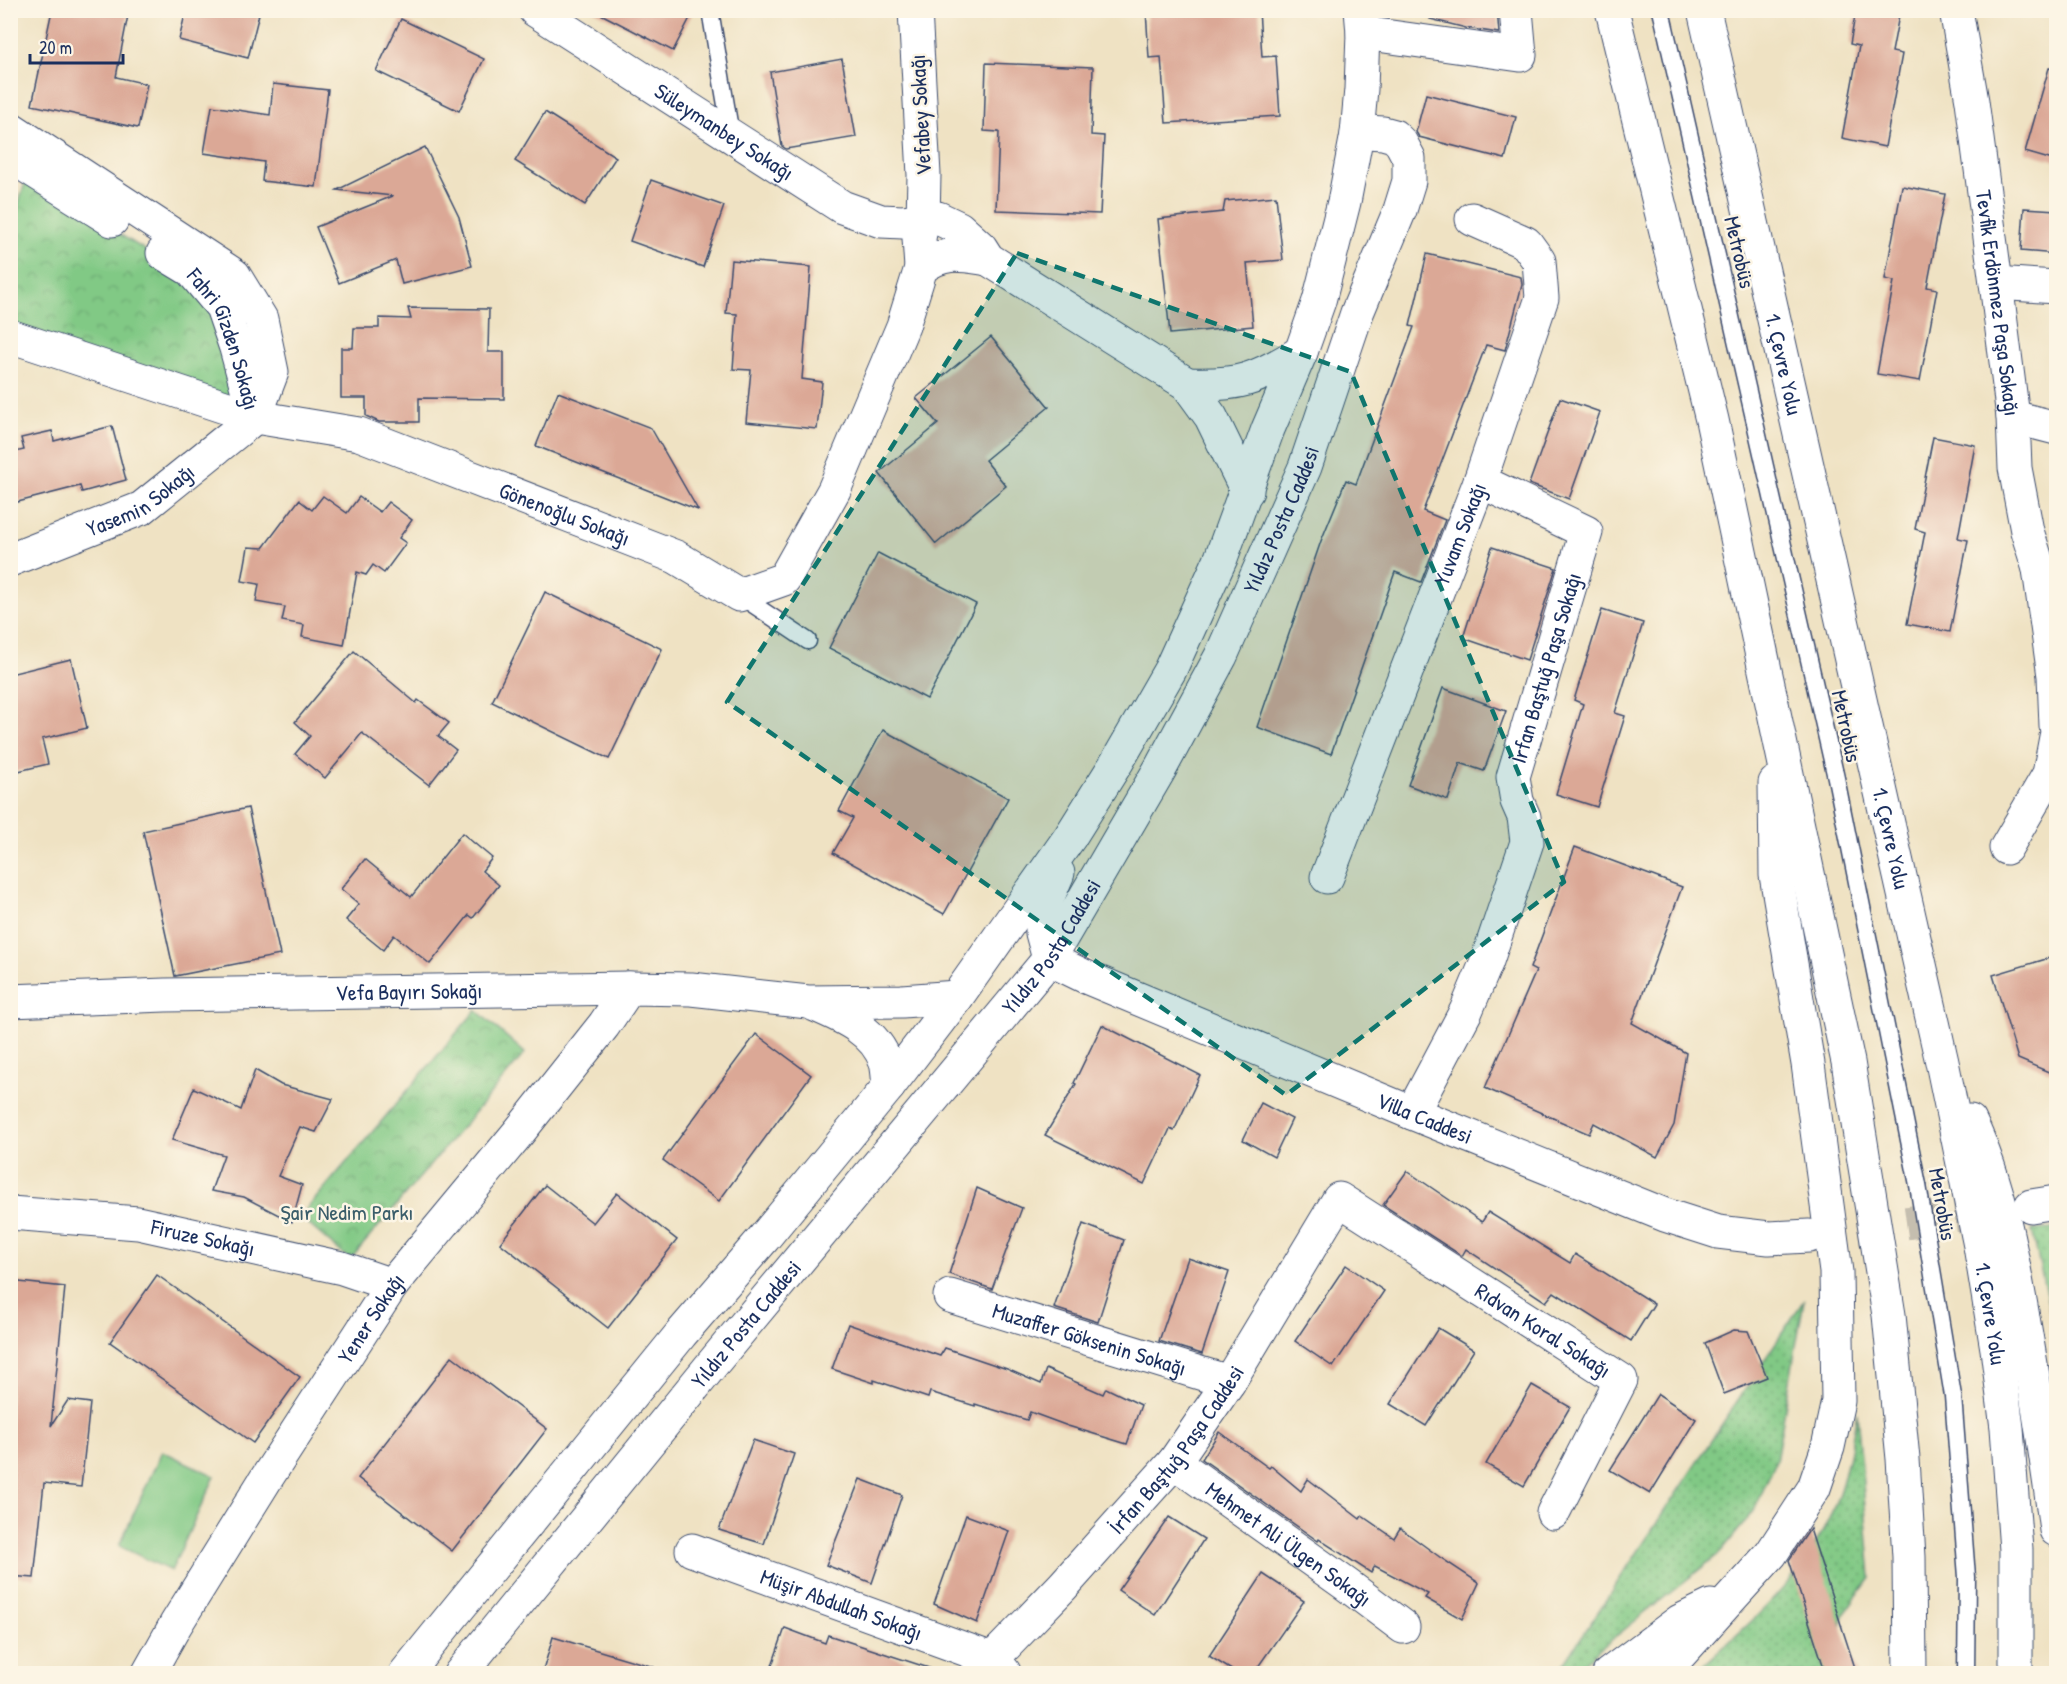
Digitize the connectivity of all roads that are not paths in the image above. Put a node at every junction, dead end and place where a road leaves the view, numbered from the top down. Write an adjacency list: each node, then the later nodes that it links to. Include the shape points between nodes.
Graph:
1 (535, 10): 12 (main road, Süleymanbey Sokağı)
2 (710, 10): 12 (lane)
3 (915, 10): 15 (main road, Vefabey Sokağı)
4 (1516, 10): 9 (main road, via 1520,55)
5 (1661, 10): 65 (lane, Metrobüs, bridge, via 1836,778 1918,1185 1953,1396 1967,1577)
6 (1704, 10): 43 (main road, 1. Çevre Yolu)
7 (1956, 10): 18 (main road, Tevfik Erdönmez Paşa Sokağı)
8 (1613, 13): 34 (main road, via 1712,420)
9 (1362, 22): 11 (main road, Yıldız Posta Caddesi)
10 (10, 128): 23 (main road, Fahri Gizden Sokağı, via 234,275 261,319 272,372)
11 (1357, 134): 21 (main road, Yıldız Posta Caddesi, via 1319,301); 38 (main road, Yıldız Posta Caddesi, via 1394,136 1409,158 1409,181 1357,313 1305,467 1221,656)
12 (731, 136): 15 (main road, Süleymanbey Sokağı, via 842,207 881,221)
13 (10, 156): 23 (main road, Fahri Gizden Sokağı, via 191,270 222,307)
14 (1472, 219): 26 (main road, Yuvam Sokağı, via 1526,243 1539,261 1542,298)
15 (924, 220): 16 (main road, Süleymanbey Sokağı, via 939,218 959,228); 17 (main road, via 919,238)
16 (988, 259): 17 (main road, Süleymanbey Sokağı, via 958,255 934,258); 22 (main road, Süleymanbey Sokağı)
17 (921, 268): 30 (main road, via 903,326 834,490 784,579)
18 (1996, 282): 19 (main road); 24 (main road, Tevfik Erdönmez Paşa Sokağı)
19 (2056, 287)
20 (10, 336): 23 (main road, Gönenoğlu Sokağı)
21 (1301, 352): 22 (main road, via 1273,370 1243,382); 27 (main road, Yıldız Posta Caddesi)
22 (1187, 384): 27 (main road, Süleymanbey Sokağı, via 1211,417)
23 (255, 417): 28 (main road, Yasemin Sokağı, via 142,508); 30 (main road, Gönenoğlu Sokağı, via 359,434 676,557)
24 (2013, 417): 25 (main road); 29 (main road, Tevfik Erdönmez Paşa Sokağı, via 2015,468 2027,531)
25 (2056, 428)
26 (1480, 481): 37 (main road, Yuvam Sokağı); 45 (main road, İrfan Baştuğ Paşa Sokağı, via 1586,532 1513,777 1527,842 1466,1011)
27 (1247, 490): 35 (main road, Yıldız Posta Caddesi, via 1170,670)
28 (10, 560)
29 (2048, 578): 32 (main road, Tevfik Erdönmez Paşa Sokağı)
30 (739, 595): 31 (lane)
31 (808, 641)
32 (2056, 726)
33 (2056, 738): 36 (main road, via 2049,774)
34 (1779, 740): 56 (main road, via 1775,781 1776,875 1808,1064 1836,1272 1838,1401 1814,1488 1771,1554); 64 (main road, via 1848,1062 1889,1315 1909,1557)
35 (1070, 837): 38 (main road, via 1042,910 1042,933); 40 (main road, Yıldız Posta Caddesi)
36 (2006, 848)
37 (1327, 878)
38 (1049, 959): 40 (main road, via 1025,979 1003,989); 45 (main road, Villa Caddesi); 61 (main road, Yıldız Posta Caddesi)
39 (629, 988): 41 (main road, Vefa Bayırı Sokağı); 42 (main road, Vefa Bayırı Sokağı, via 691,989); 49 (main road, Yener Sokağı, via 519,1132)
40 (957, 997): 42 (main road); 44 (main road, Yıldız Posta Caddesi)
41 (10, 1001)
42 (808, 1002): 44 (main road, via 845,1018 873,1039 886,1063)
43 (1942, 1062): 54 (main road, via 1981,1145 2010,1244); 66 (main road, 1. Çevre Yolu, via 1980,1246 2007,1428 2016,1550)
44 (889, 1086): 60 (main road, Yıldız Posta Caddesi)
45 (1412, 1113): 48 (main road, Villa Caddesi, via 1665,1215 1718,1232 1768,1238)
46 (1340, 1199): 51 (main road, İrfan Baştuğ Paşa Caddesi); 53 (main road, Rıdvan Koral Sokağı, via 1621,1380)
47 (10, 1213): 49 (main road, Firuze Sokağı, via 138,1223 342,1268)
48 (1809, 1236)
49 (392, 1285): 59 (main road, Yener Sokağı, via 266,1479)
50 (950, 1296): 51 (main road, Muzaffer Göksenin Sokağı)
51 (1229, 1382): 52 (main road, İrfan Baştuğ Paşa Caddesi)
52 (1174, 1462): 57 (main road, Mehmet Ali Ülgen Sokağı); 58 (main road, İrfan Baştuğ Paşa Caddesi)
53 (1553, 1513)
54 (2056, 1530)
55 (692, 1550): 58 (main road, Müşir Abdullah Sokağı)
56 (1729, 1598): 62 (main road, via 1680,1621); 63 (main road)
57 (1403, 1627)
58 (992, 1669)
59 (148, 1674)
60 (405, 1674)
61 (460, 1674)
62 (1609, 1674)
63 (1662, 1674)
64 (1910, 1674)
65 (1966, 1674)
66 (2016, 1674)

